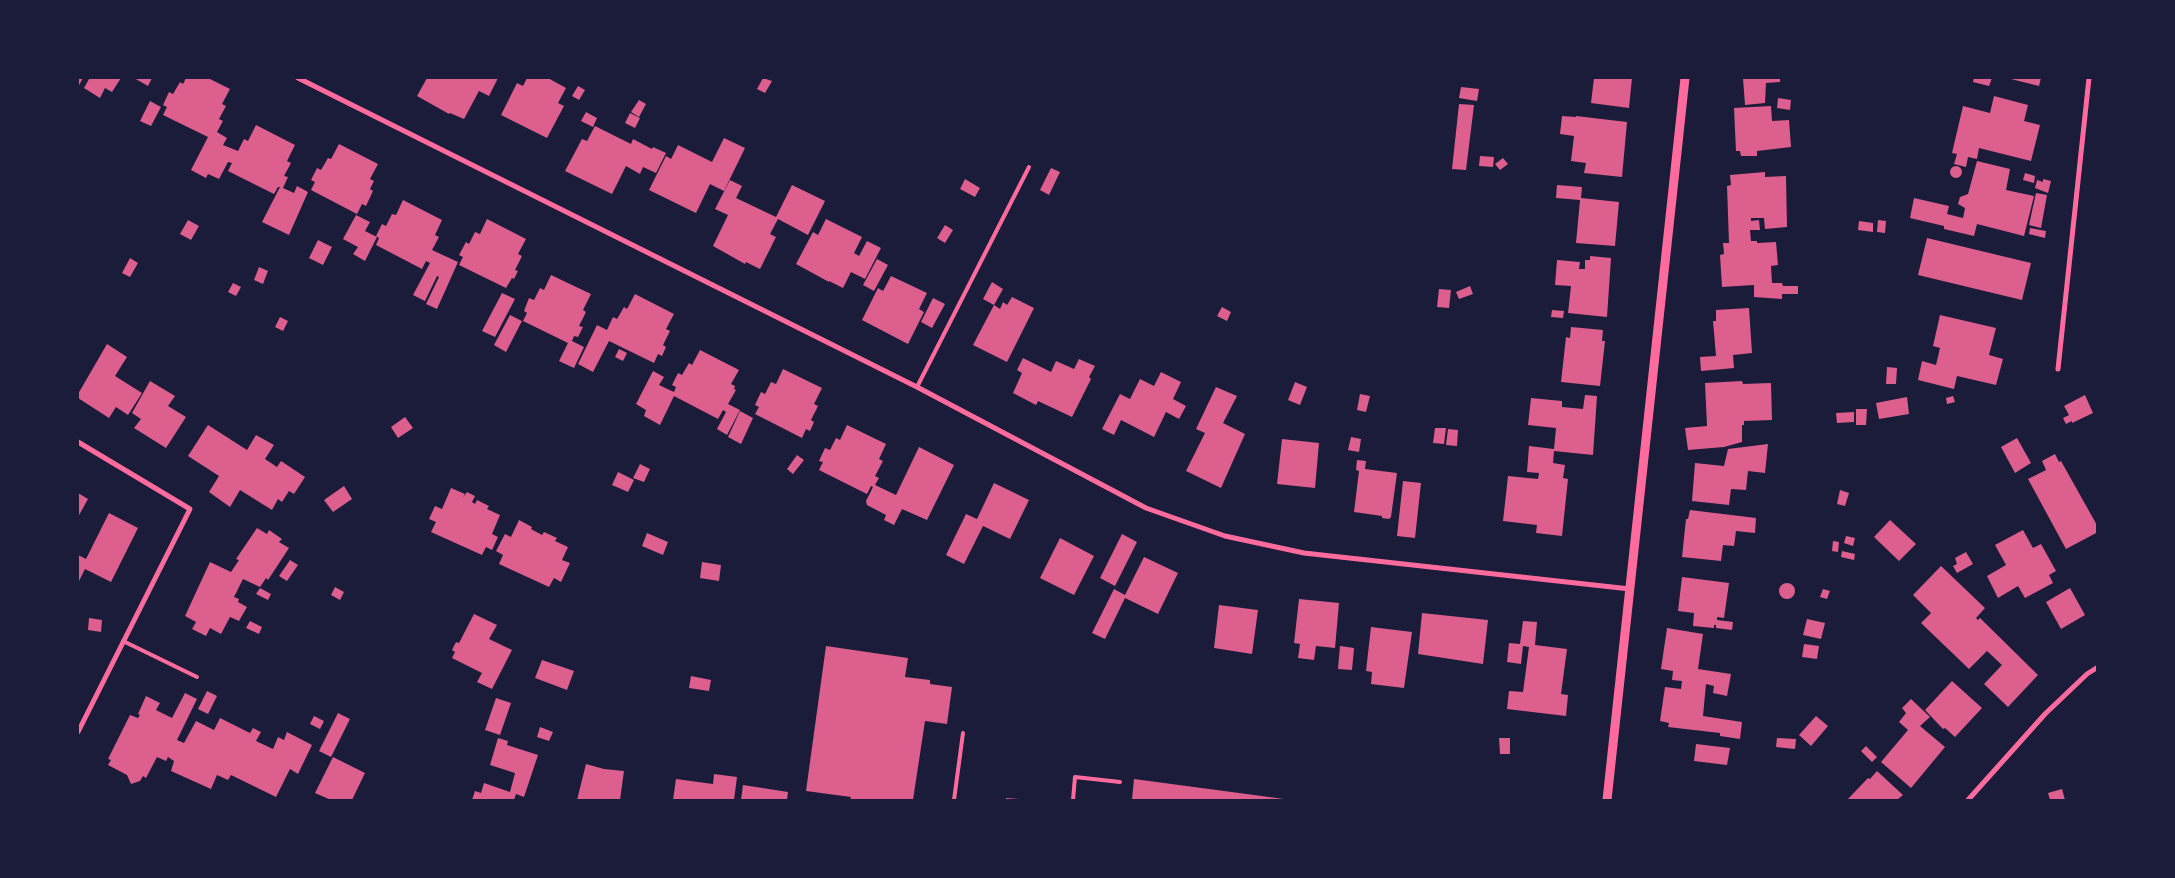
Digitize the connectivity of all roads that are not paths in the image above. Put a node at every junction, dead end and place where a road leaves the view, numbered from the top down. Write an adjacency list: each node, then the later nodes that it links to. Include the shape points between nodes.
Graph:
1 (298, 78): 6 (street)
2 (1685, 78): 8 (street)
3 (2090, 78): 5 (street)
4 (1029, 167): 6 (lane)
5 (2058, 370)
6 (917, 387): 8 (street, via 1146,508 1225,536 1304,553)
7 (78, 442): 9 (street, via 190,509)
8 (1631, 589): 17 (street)
9 (123, 641): 11 (lane); 12 (street)
10 (2098, 668): 18 (street, via 2087,674 2045,714)
11 (197, 677)
12 (78, 732)
13 (963, 733): 15 (lane)
14 (1120, 782): 16 (lane, via 1075,777)
15 (954, 800)
16 (1073, 800)
17 (1607, 800)
18 (1968, 800)

